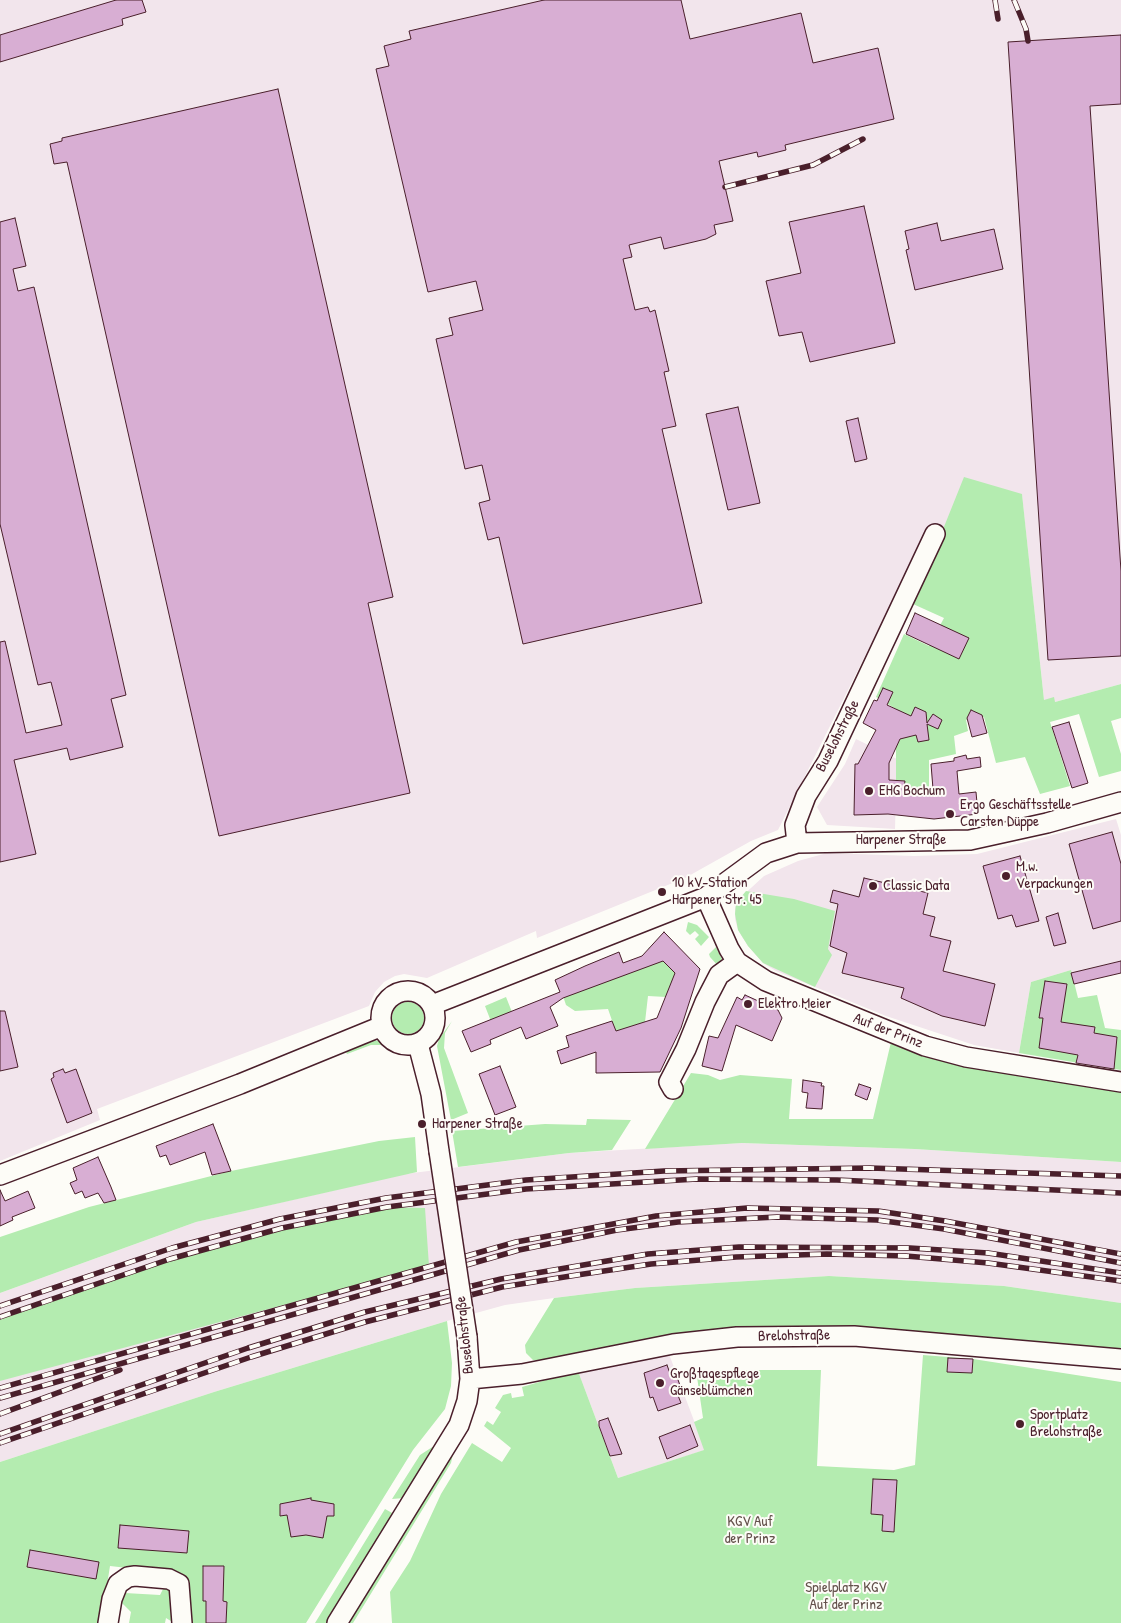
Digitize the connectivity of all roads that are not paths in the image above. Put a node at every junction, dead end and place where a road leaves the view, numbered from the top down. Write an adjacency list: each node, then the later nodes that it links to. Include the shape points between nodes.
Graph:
1 (935, 534): 3 (street, Buselohstraße, via 828,762 806,796 795,826)
2 (1121, 802): 3 (street, Harpener Straße, via 1047,824 970,840)
3 (797, 842): 4 (street, via 766,853)
4 (706, 897): 5 (street, Auf der Prinz); 6 (street)
5 (737, 962): 9 (street, Auf der Prinz, via 766,982 925,1046 966,1057); 10 (street, via 719,976 705,1002 668,1082)
6 (432, 1005): 7 (street, via 419,993 402,991 394,994 382,1008); 8 (street, via 434,1027 430,1035)
7 (382, 1026): 8 (street, via 392,1040 400,1044); 11 (street, via 156,1117)
8 (418, 1044): 13 (street, Buselohstraße, bridge, via 431,1094 467,1337)
9 (1121, 1082)
10 (673, 1089)
11 (0, 1175)
12 (1121, 1359): 13 (street, Brelohstraße, via 854,1336 737,1337 673,1344 522,1374)
13 (470, 1379): 16 (street, Buselohstraße, via 459,1425)
14 (108, 1623): 15 (street, via 118,1584 135,1576 169,1579 179,1584)
15 (182, 1623)
16 (337, 1623)

